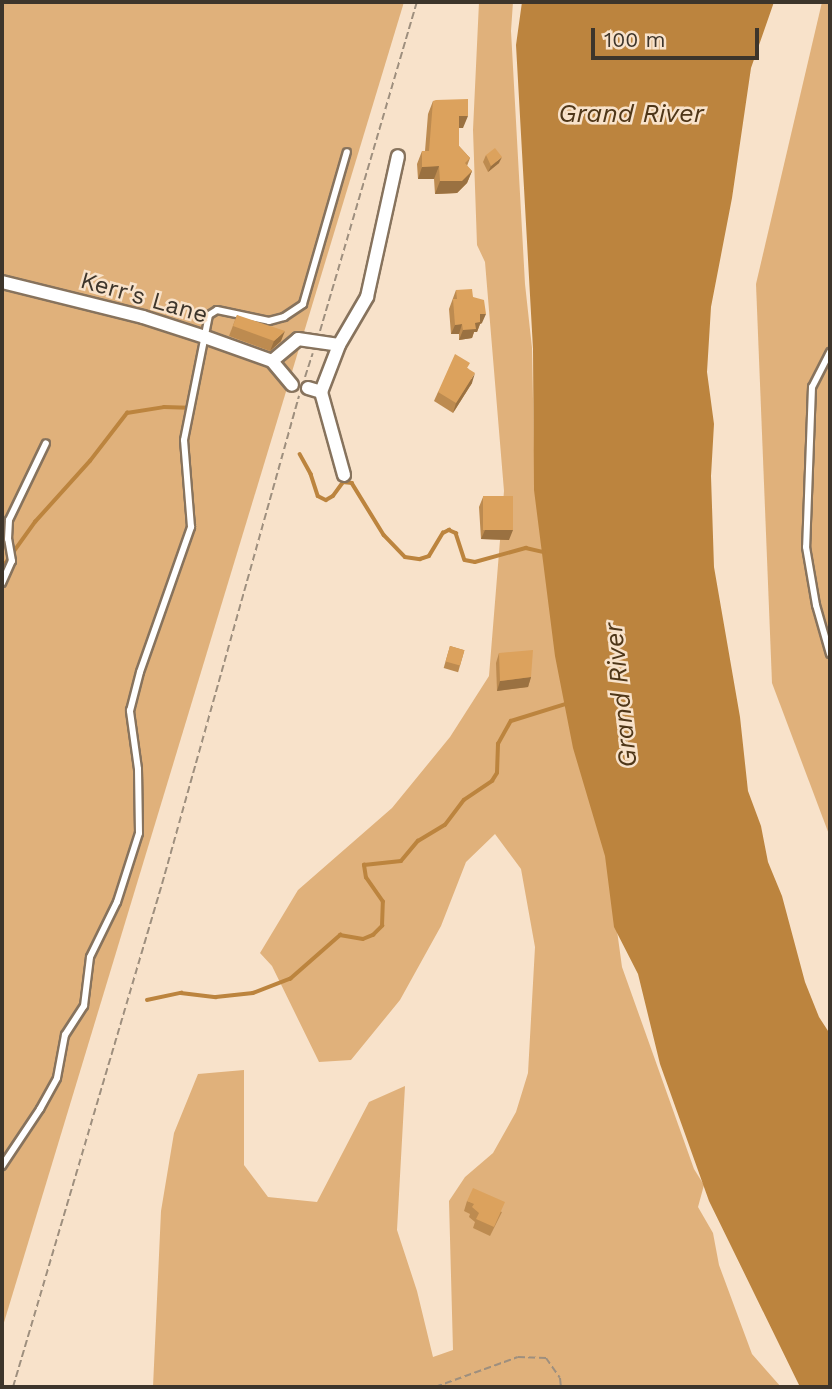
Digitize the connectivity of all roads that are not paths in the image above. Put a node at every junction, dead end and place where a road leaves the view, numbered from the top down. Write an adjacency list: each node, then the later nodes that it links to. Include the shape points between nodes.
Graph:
1 (348, 152): 4 (lane, via 303,304 269,321 214,310)
2 (398, 156): 5 (street, via 368,297)
3 (2, 282): 4 (street, Kerr's Lane)
4 (205, 337): 7 (street, Kerr's Lane); 15 (lane, via 183,447 191,527 130,711 138,769 139,833 117,902 90,957 84,1006 65,1035 57,1077)
5 (339, 345): 7 (street, via 298,339); 10 (street)
6 (830, 352): 14 (lane, via 812,387 806,547)
7 (272, 361): 8 (street)
8 (292, 386)
9 (308, 388): 10 (street)
10 (321, 392): 12 (street)
11 (46, 443): 13 (lane, via 9,520 12,561)
12 (344, 475)
13 (2, 583)
14 (830, 654)
15 (2, 1166)

